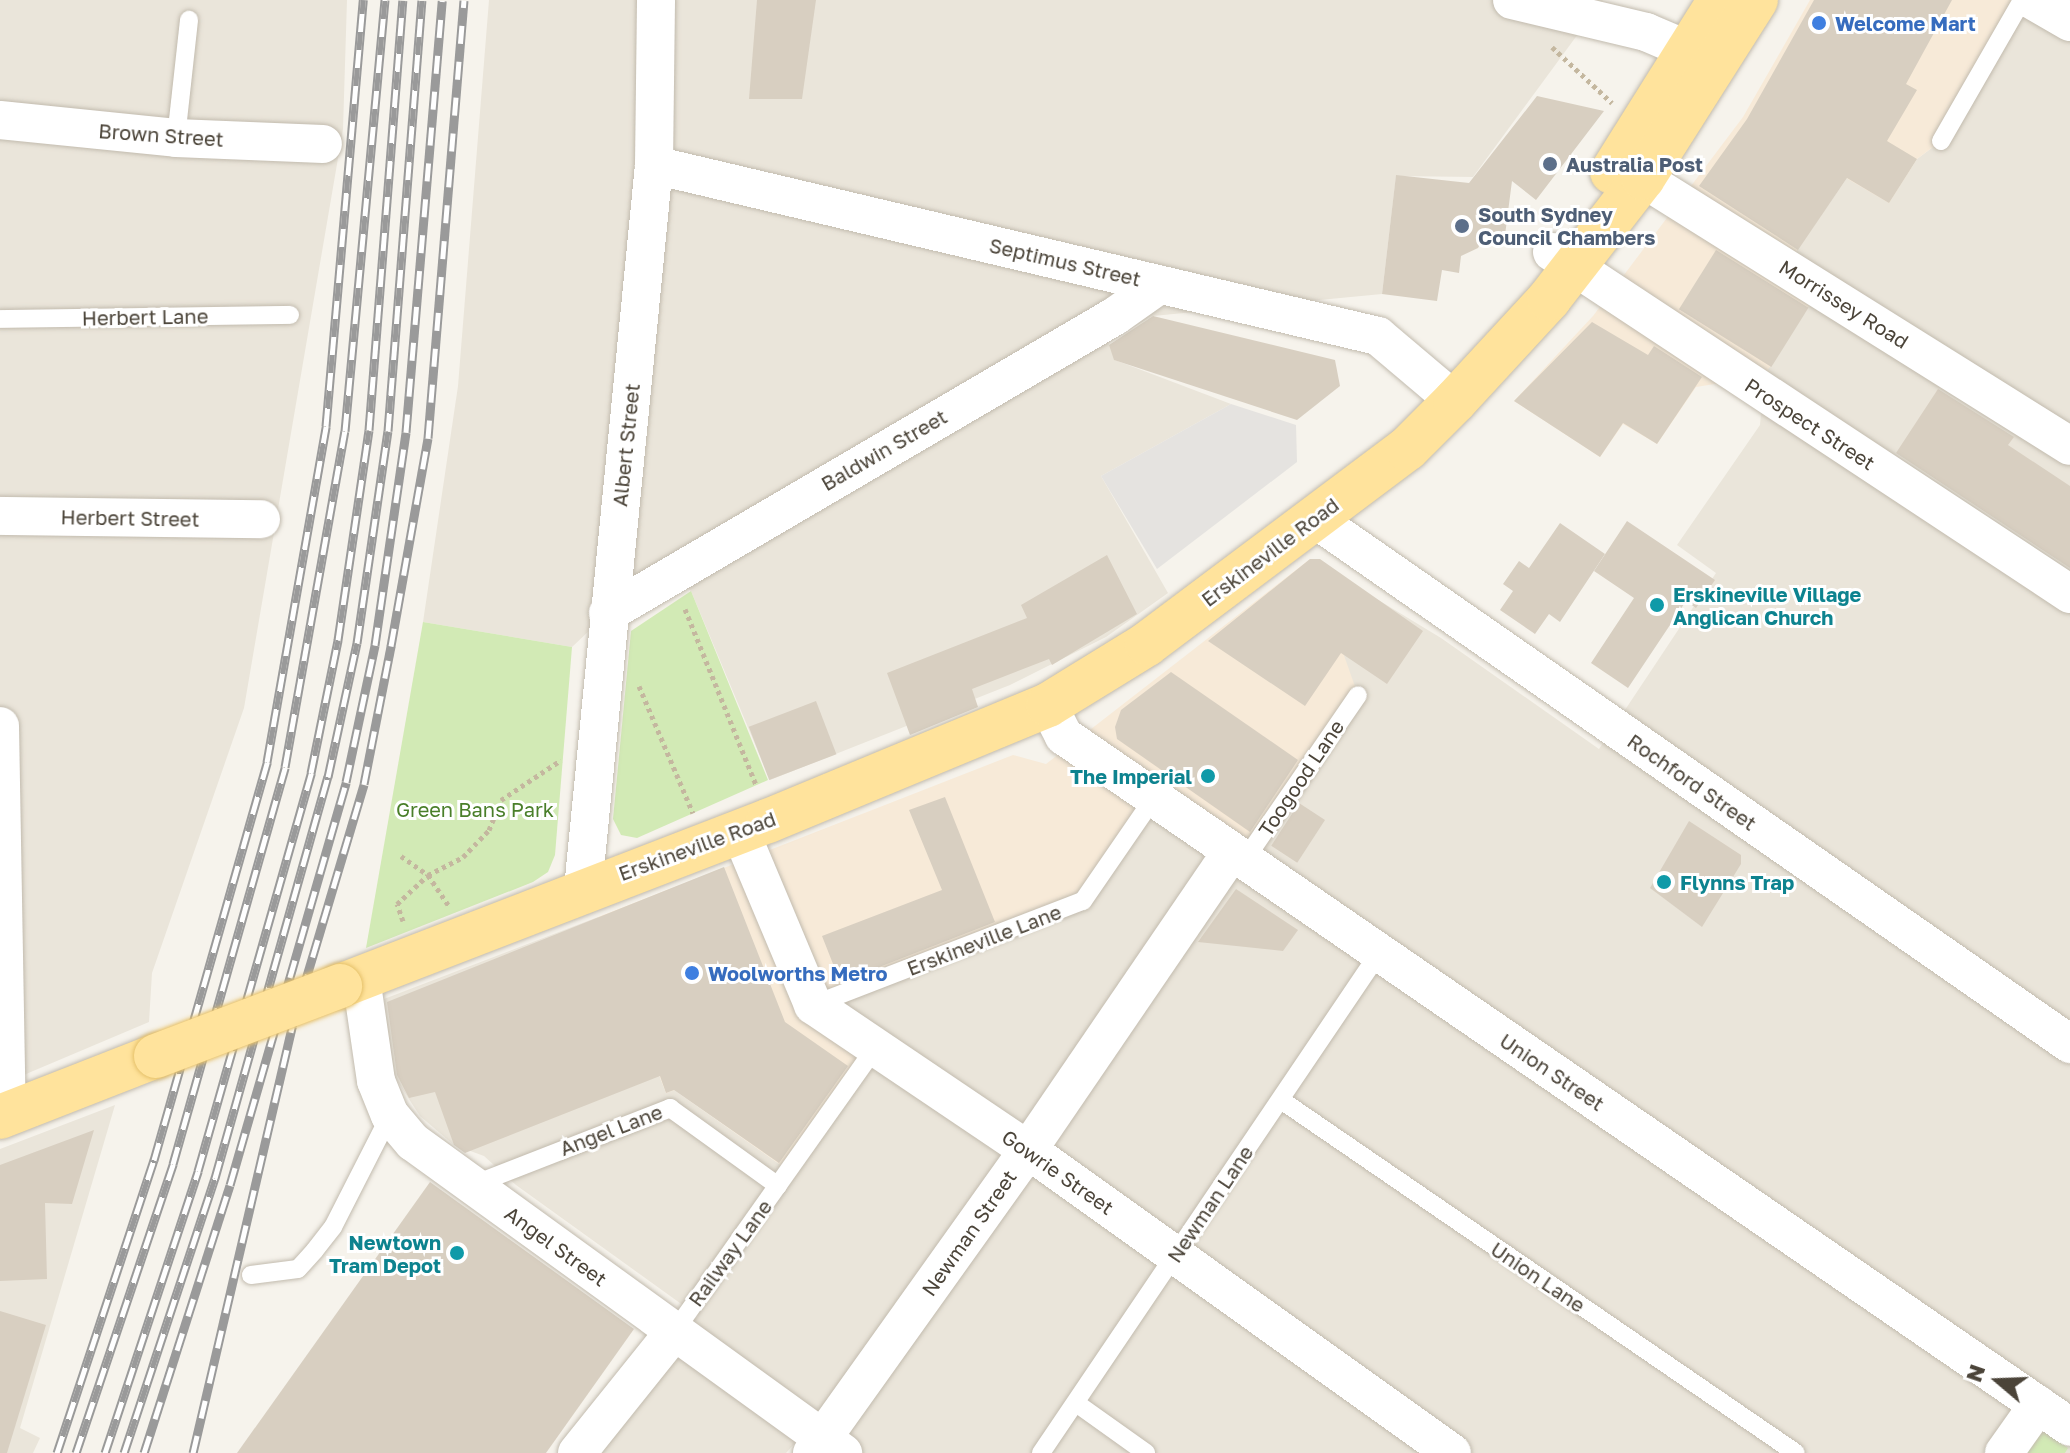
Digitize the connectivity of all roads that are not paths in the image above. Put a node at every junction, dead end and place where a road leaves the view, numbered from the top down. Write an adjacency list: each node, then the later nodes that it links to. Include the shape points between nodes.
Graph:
1 (656, 0): 14 (street, Albert Street)
2 (1512, 0): 9 (street, via 1604,20)
3 (1720, 0): 9 (main road, Erskineville Road)
4 (1756, 0): 9 (main road, Erskineville Road)
5 (2022, 0): 12 (lane)
6 (2032, 0): 8 (street)
7 (189, 20): 11 (lane)
8 (2070, 22)
9 (1705, 56): 15 (main road, Erskineville Road)
10 (0, 120): 11 (street, Brown Street)
11 (176, 138): 13 (street, Brown Street)
12 (1941, 141)
13 (323, 144)
14 (654, 165): 17 (street, Septimus Street); 26 (street, Albert Street)
15 (1630, 171): 16 (main road, Erskineville Road); 21 (street, Morrissey Road)
16 (1562, 261): 20 (main road, Erskineville Road); 25 (street, Prospect Street)
17 (1159, 285): 20 (street, Septimus Street, via 1378,336); 26 (street, Baldwin Street, via 1102,324)
18 (290, 315): 19 (lane, Herbert Lane)
19 (0, 319)
20 (1448, 394): 24 (main road, Erskineville Road)
21 (2070, 446)
22 (0, 516): 23 (street, Herbert Street)
23 (261, 519)
24 (1315, 519): 28 (main road, Erskineville Road, via 1147,644); 38 (street, Rochford Street)
25 (2070, 594)
26 (608, 613): 33 (street, Albert Street)
27 (1358, 695): 32 (lane, Toogood Lane)
28 (1048, 705): 30 (street, Union Street, via 1064,736); 31 (main road, Erskineville Road)
29 (0, 726): 35 (street)
30 (1153, 799): 32 (street, Union Street); 37 (lane, Erskineville Lane, via 1083,901)
31 (734, 819): 33 (main road, Erskineville Road); 37 (street)
32 (1238, 856): 34 (street, Union Street); 43 (street, Newman Street)
33 (583, 889): 36 (main road, Erskineville Road)
34 (1379, 953): 40 (lane, Newman Lane); 50 (street, Union Street)
35 (4, 959): 42 (street)
36 (351, 982): 41 (street, Angel Street, via 372,1069); 42 (main road, Erskineville Road, bridge)
37 (813, 1005): 39 (street, Gowrie Street)
38 (2070, 1044)
39 (876, 1047): 43 (street, Gowrie Street); 45 (lane, Railway Lane)
40 (1281, 1100): 46 (lane, Newman Lane); 57 (lane, Union Lane)
41 (390, 1115): 44 (street, Angel Street, via 413,1142); 47 (lane, via 333,1227 315,1250 298,1269)
42 (4, 1116)
43 (1028, 1150): 46 (street, Gowrie Street); 52 (street, Newman Street)
44 (473, 1185): 45 (lane, Angel Lane, via 670,1108); 48 (street, Angel Street)
45 (778, 1186): 48 (lane, Railway Lane)
46 (1175, 1255): 49 (lane, Newman Lane); 56 (street, Gowrie Street)
47 (251, 1275)
48 (674, 1332): 52 (street, Angel Street); 53 (street, Railway Lane)
49 (1076, 1403): 54 (lane, Newman Lane); 55 (lane)
50 (2038, 1405): 51 (street, Union Street); 58 (street)
51 (2070, 1427)
52 (826, 1448)
53 (577, 1453)
54 (1041, 1453)
55 (1146, 1453)
56 (1452, 1453)
57 (1796, 1453)
58 (2004, 1453)

